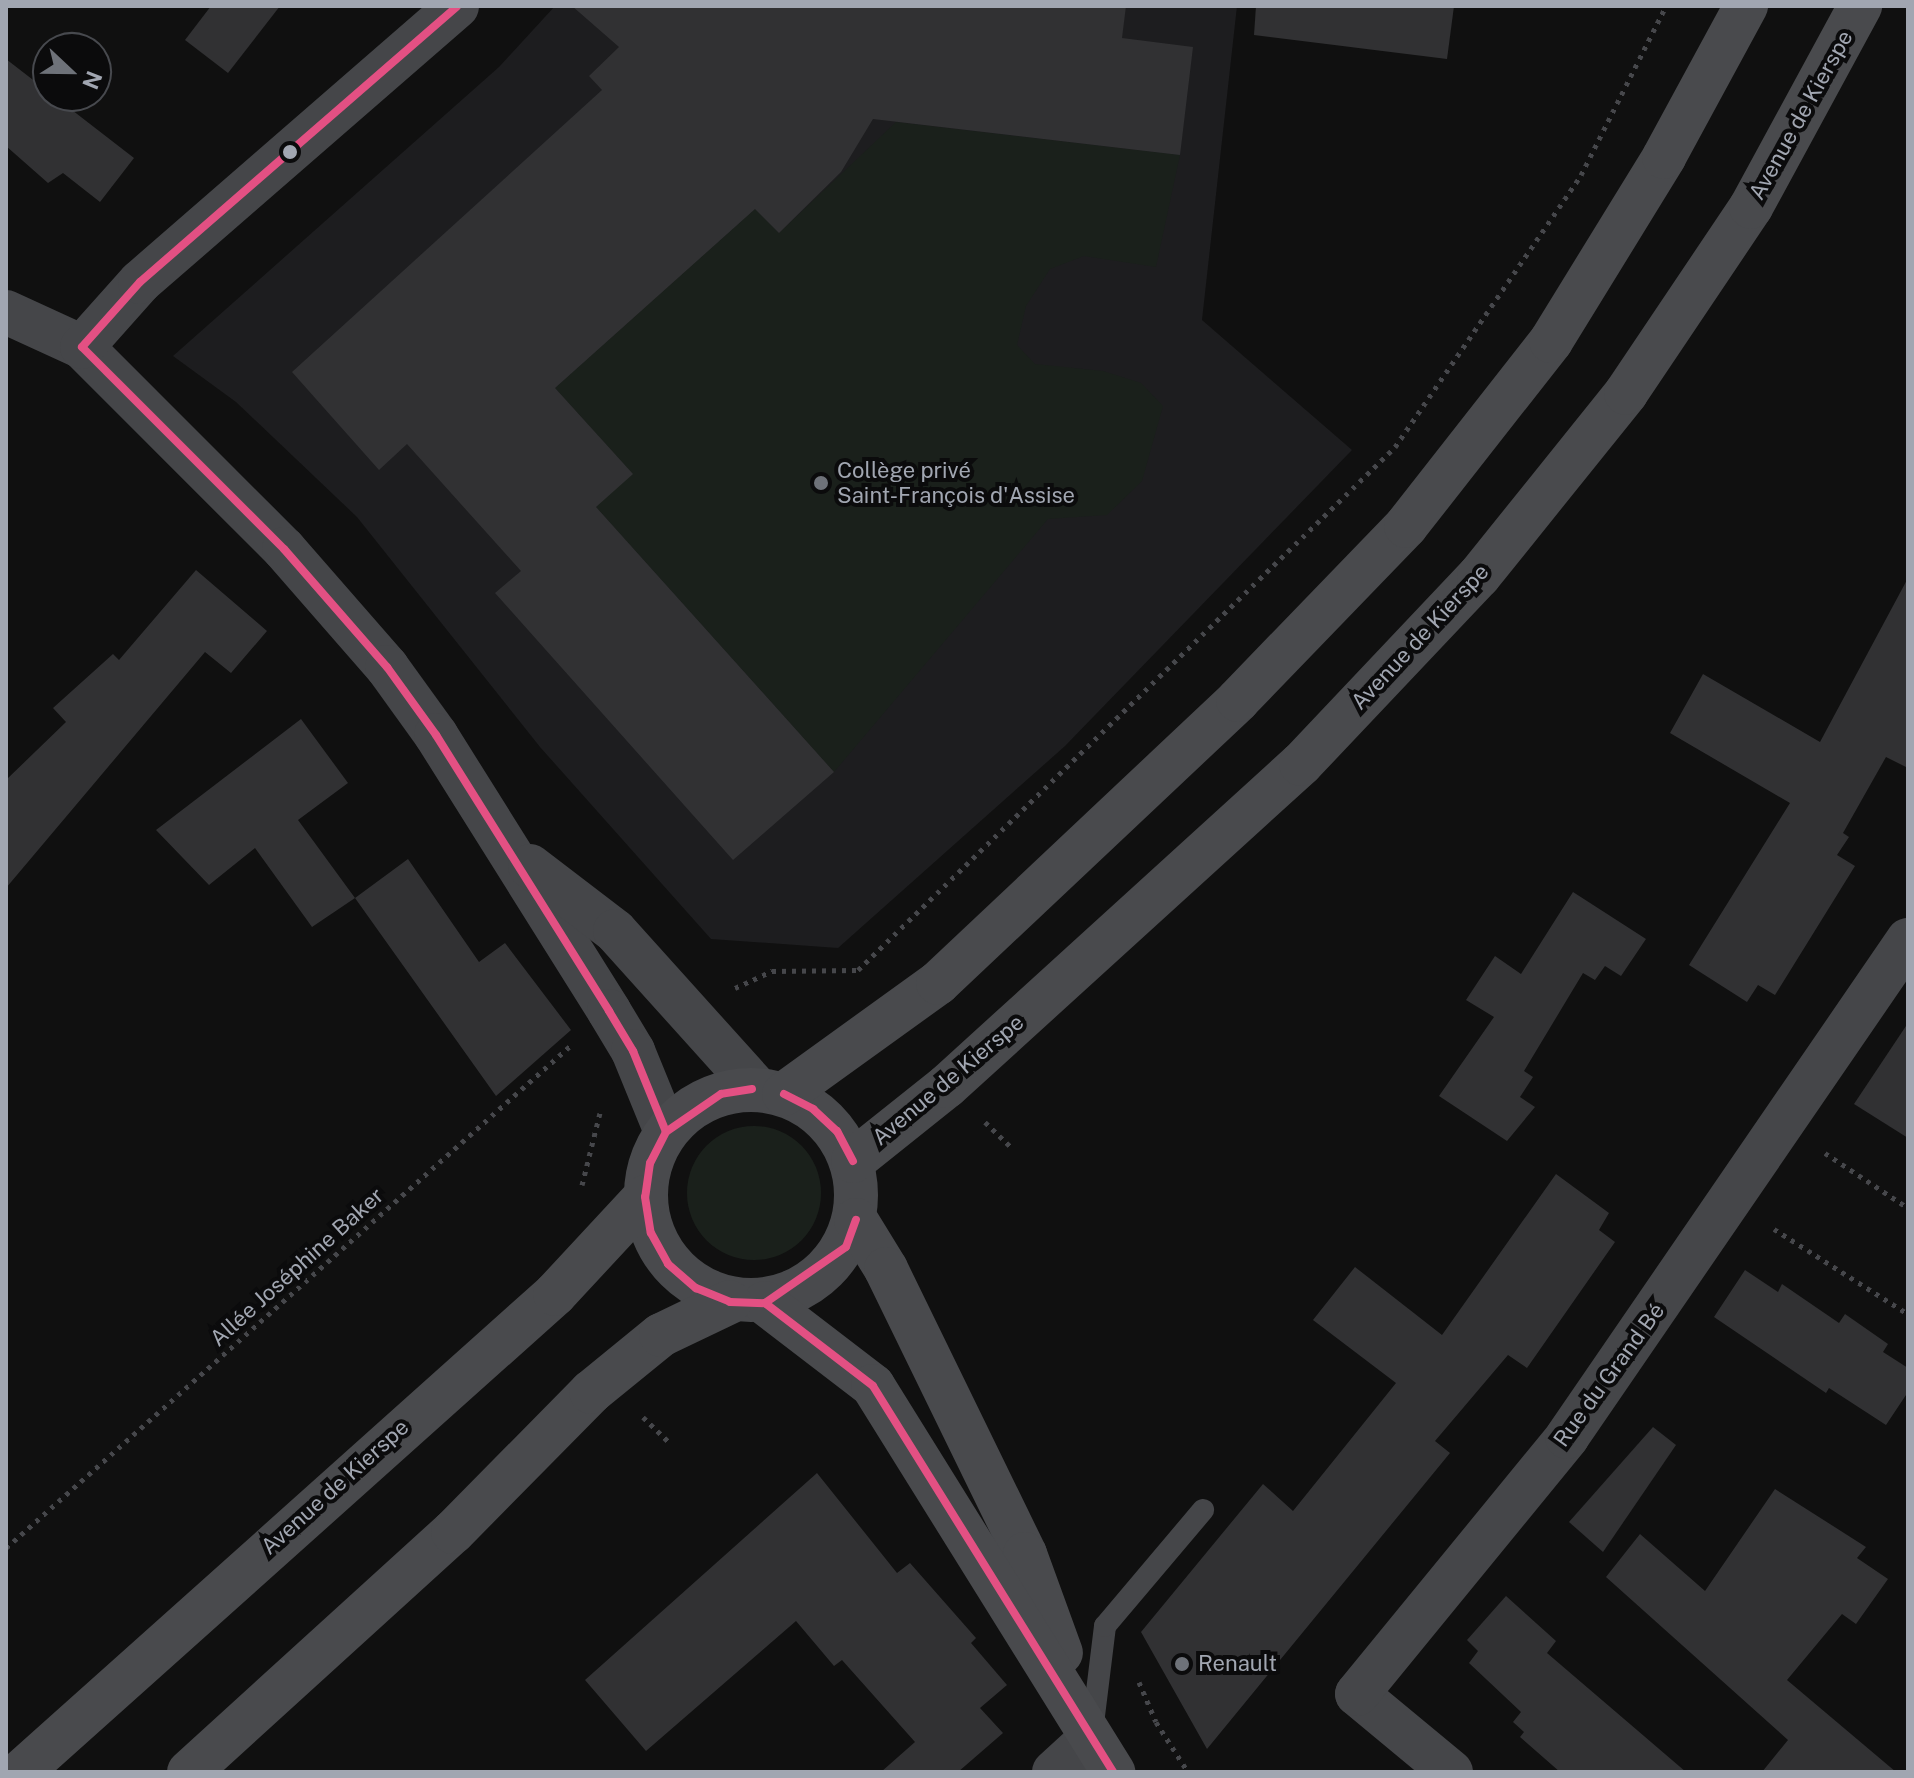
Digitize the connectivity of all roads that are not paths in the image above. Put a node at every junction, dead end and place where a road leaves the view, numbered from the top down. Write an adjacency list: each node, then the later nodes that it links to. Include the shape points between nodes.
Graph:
1 (457, 6): 5 (street, via 140,282)
2 (1746, 6): 8 (main road, via 1664,157 1551,341 1406,526 1238,700 938,983)
3 (1860, 6): 10 (main road, Avenue de Kierspe, via 1751,207 1626,393 1479,576 1301,764 947,1086)
4 (6, 312): 5 (street)
5 (82, 347): 6 (street, via 284,549 387,667)
6 (506, 847): 8 (street, via 615,931); 9 (street, via 633,1051)
7 (1908, 940): 19 (street, Rue du Grand Bé, via 1567,1437 1357,1694)
8 (771, 1092): 9 (main road, via 721,1094); 10 (main road, via 813,1109 837,1131)
9 (666, 1132): 11 (main road, via 650,1163)
10 (853, 1161): 12 (main road)
11 (645, 1197): 13 (main road, via 651,1233 668,1264 696,1288); 16 (main road, Avenue de Kierspe, via 555,1294)
12 (856, 1220): 13 (main road, via 846,1247); 15 (main road, via 886,1269 1025,1554)
13 (747, 1302): 15 (main road, via 873,1386); 17 (main road, via 661,1335 591,1392 453,1532)
14 (1203, 1510): 15 (lane, via 1105,1626)
15 (1102, 1755): 18 (street)
16 (21, 1772)
17 (189, 1772)
18 (1054, 1772)
19 (1451, 1772)

